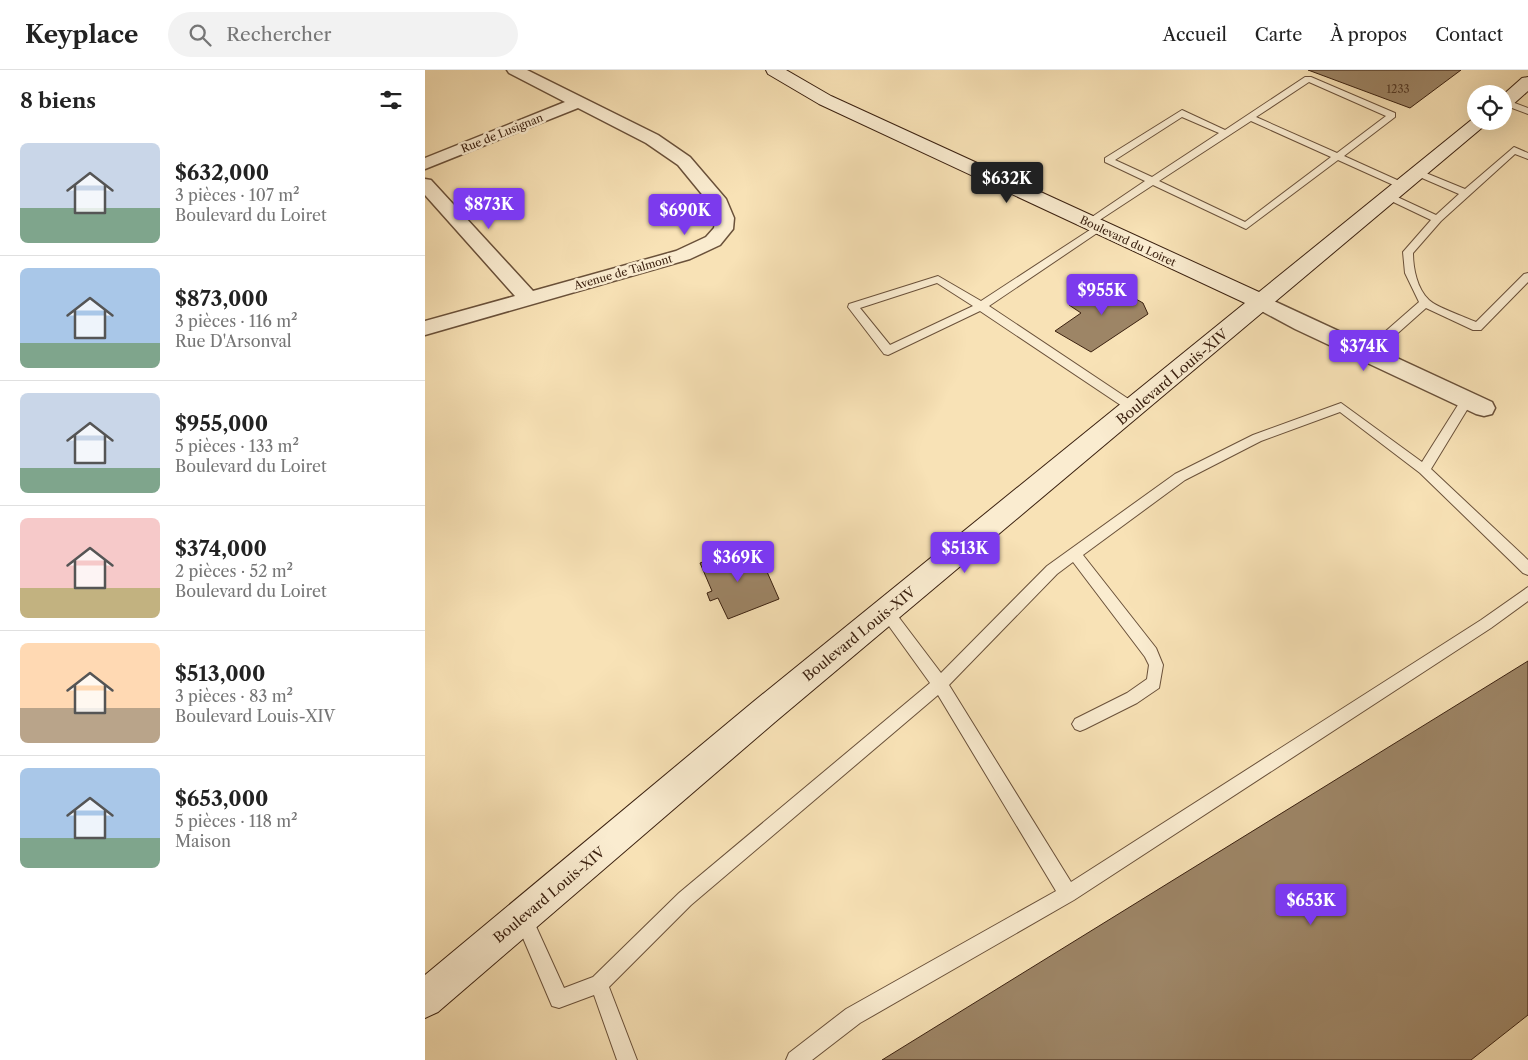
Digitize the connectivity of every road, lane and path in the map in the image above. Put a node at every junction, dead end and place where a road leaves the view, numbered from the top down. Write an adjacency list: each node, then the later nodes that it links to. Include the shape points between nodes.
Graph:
1 (515, 70): 5 (street, Avenue de Talmont)
2 (774, 70): 19 (main road, Boulevard du Loiret, via 825,100)
3 (1527, 85): 4 (main road)
4 (1512, 97)
5 (579, 102): 13 (street, Rue de Lusignan); 21 (street, Avenue de Talmont, via 652,139 684,161 719,203 725,218 723,229 713,241 683,255)
6 (1512, 106): 7 (lane)
7 (1528, 111)
8 (1250, 117): 10 (lane); 12 (lane); 12 (lane, via 1308,79 1392,115)
9 (1470, 130): 16 (main road, Boulevard Louis-XIV)
10 (1225, 133): 14 (lane); 14 (lane, via 1182,113 1108,160)
11 (1528, 156): 17 (lane, via 1514,150)
12 (1337, 157): 14 (lane, via 1246,226); 16 (lane)
13 (425, 164)
14 (1152, 181): 19 (lane)
15 (425, 184): 21 (street)
16 (1404, 185): 17 (lane); 18 (lane); 22 (main road, Boulevard Louis-XIV)
17 (1466, 193): 18 (lane)
18 (1437, 219): 23 (lane, via 1408,252 1407,268)
19 (1093, 225): 22 (main road, Boulevard du Loiret); 24 (lane)
20 (1528, 276): 23 (lane, via 1477,327)
21 (528, 298): 25 (street, Avenue de Talmont)
22 (1261, 302): 26 (street, Boulevard du Loiret); 28 (main road, Boulevard Louis-XIV)
23 (1425, 303): 26 (lane)
24 (981, 306): 24 (lane, via 888,351 853,307 938,279); 28 (lane)
25 (425, 328)
26 (1367, 354): 27 (street, Boulevard du Loiret)
27 (1476, 404): 29 (lane)
28 (1135, 409): 33 (main road, Boulevard Louis-XIV)
29 (1424, 470): 30 (lane, via 1341,407 1257,438 1180,477); 31 (lane)
30 (1074, 554): 34 (lane, via 1052,570); 35 (lane, via 1151,653 1156,665 1154,683)
31 (1528, 569)
32 (1528, 593): 36 (lane, via 1486,624)
33 (886, 611): 34 (lane); 37 (main road, Boulevard Louis-XIV)
34 (940, 684): 36 (lane); 38 (lane, via 685,899)
35 (1080, 724)
36 (1068, 894): 41 (lane, via 853,1016)
37 (523, 916): 38 (lane, via 559,999); 39 (main road, Boulevard Louis-XIV)
38 (599, 984): 40 (lane)
39 (425, 999)
40 (627, 1060)
41 (795, 1060)

